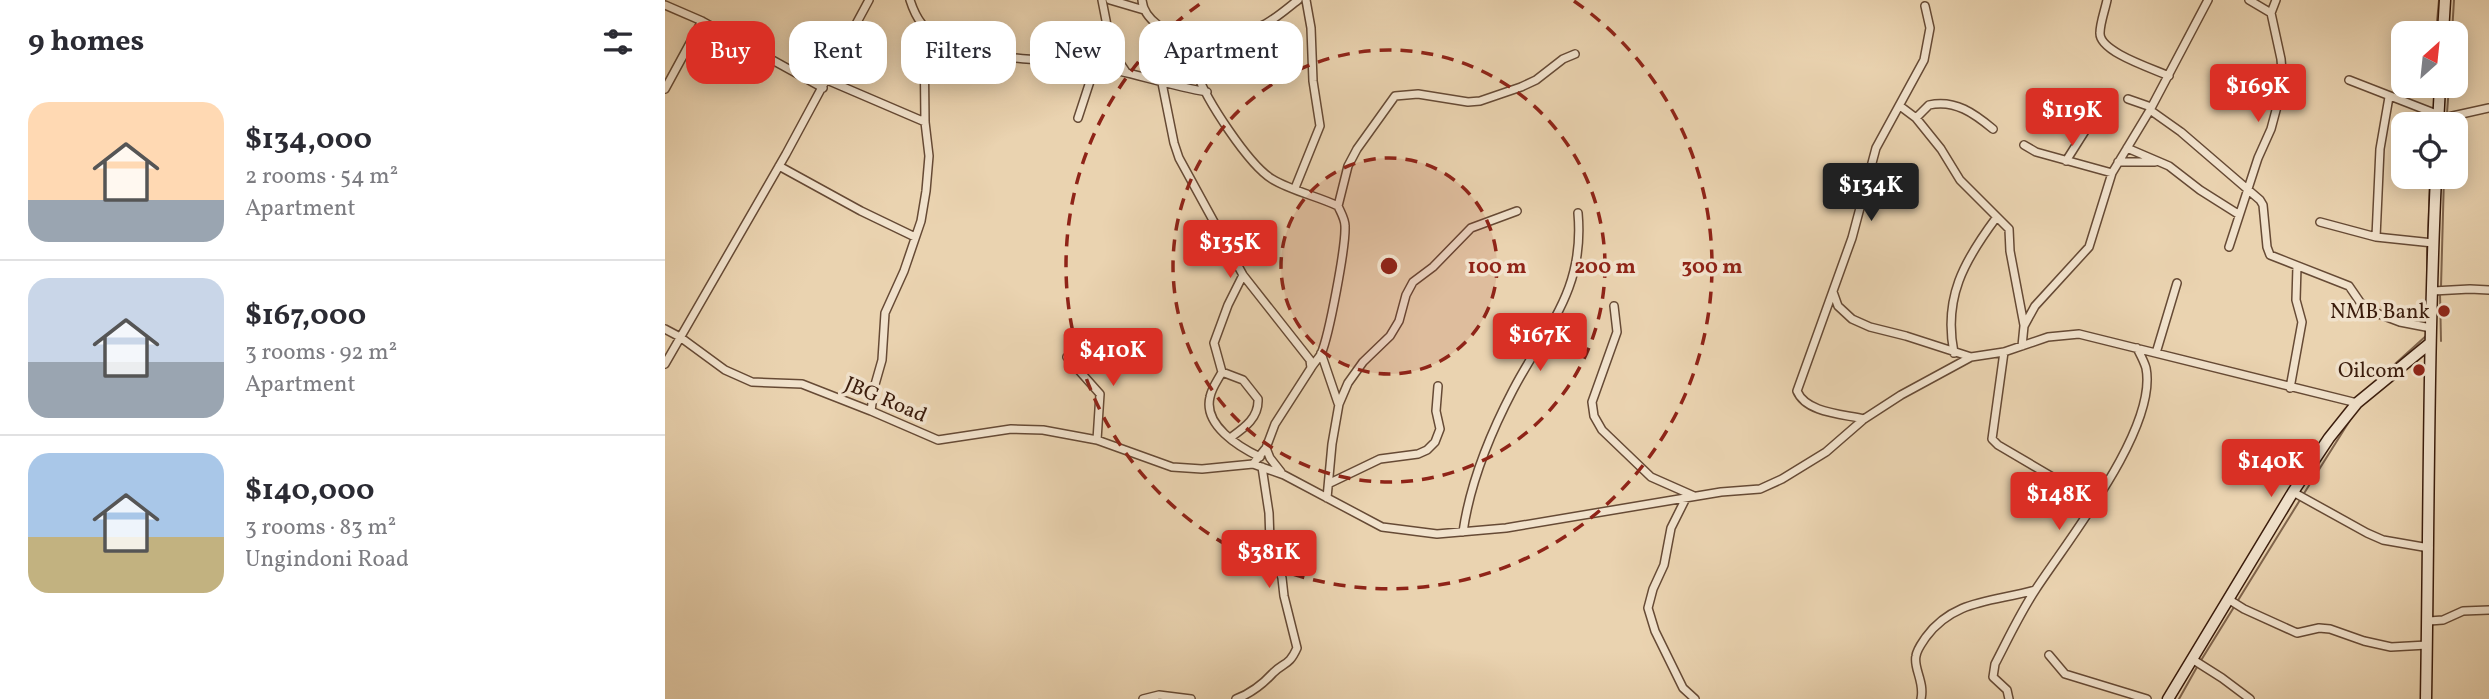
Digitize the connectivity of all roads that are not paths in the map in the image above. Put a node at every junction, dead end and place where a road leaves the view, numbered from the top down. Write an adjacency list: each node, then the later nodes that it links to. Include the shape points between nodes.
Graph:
1 (869, 0): 18 (street)
2 (910, 0): 19 (street)
3 (1102, 0): 26 (street, via 1112,51)
4 (1110, 0): 15 (street)
5 (1142, 0): 15 (street)
6 (1298, 0): 21 (street)
7 (1306, 0): 59 (street, via 1320,126)
8 (2107, 0): 28 (street, via 2102,40 2115,52)
9 (2208, 0): 28 (street)
10 (2249, 0): 16 (street)
11 (2276, 0): 16 (street)
12 (2445, 0): 22 (main road)
13 (665, 5): 17 (street)
14 (1925, 6): 42 (street, via 1930,28 1924,60)
15 (1144, 10): 20 (street)
16 (2271, 13): 60 (street, via 2283,84)
17 (700, 21)
18 (858, 21)
19 (920, 21)
20 (1153, 21)
21 (1270, 21)
22 (2444, 21)
23 (686, 51): 38 (street)
24 (1575, 54): 62 (street, via 1529,83 1480,101 1395,96 1357,149)
25 (775, 62): 37 (street)
26 (1126, 72): 27 (street)
27 (1139, 76)
28 (2169, 76): 44 (street)
29 (2349, 79): 40 (street)
30 (825, 84): 37 (street)
31 (836, 84): 50 (street)
32 (925, 84): 50 (street)
33 (1089, 84): 48 (street)
34 (1162, 84): 73 (street, via 1179,158)
35 (1171, 84): 39 (street)
36 (1203, 84): 39 (street)
37 (823, 88): 57 (street)
38 (665, 89)
39 (1207, 92): 59 (street, via 1257,167 1273,180)
40 (2389, 97): 46 (street); 69 (street, via 2380,149)
41 (2128, 99): 44 (street)
42 (1900, 106): 49 (street); 76 (street, via 1875,148)
43 (2489, 108): 47 (street)
44 (2151, 109): 53 (street); 60 (street)
45 (2097, 112): 54 (street)
46 (2422, 112)
47 (2468, 113)
48 (1078, 118)
49 (1916, 118): 51 (street, via 1929,105 1945,104 1973,112); 66 (street, via 1960,180)
50 (925, 122): 68 (street, via 929,156 926,191)
51 (1993, 129)
52 (2024, 145): 54 (street)
53 (2127, 148): 55 (street); 56 (street)
54 (2066, 161): 58 (street)
55 (2118, 162): 56 (street); 58 (street)
56 (2162, 163): 65 (street)
57 (779, 166): 68 (street); 82 (street)
58 (2112, 173): 79 (street, via 2089,247 2045,293)
59 (1295, 188): 62 (street)
60 (2247, 188): 65 (street); 72 (street, via 2263,205 2270,256)
61 (2435, 189): 70 (main road)
62 (1338, 206): 89 (street, via 1345,226 1343,249)
63 (1517, 211): 98 (street, via 1471,228 1413,282 1390,336 1363,362)
64 (1579, 213): 113 (street, via 1576,268 1555,323 1513,389 1489,440 1466,507)
65 (2238, 214): 71 (street)
66 (1996, 218): 79 (street, via 2009,229); 87 (street, via 1976,244 1956,287 1950,321)
67 (2320, 222): 69 (street)
68 (915, 237): 99 (street, via 885,313 882,360)
69 (2376, 237): 70 (street)
70 (2433, 243): 77 (main road)
71 (2229, 247)
72 (2297, 266): 80 (street, via 2349,286 2371,311); 96 (street, via 2296,300 2302,322)
73 (1243, 275): 93 (street, via 1307,355); 94 (street, via 1214,343)
74 (2177, 283): 88 (street)
75 (2489, 290): 77 (street)
76 (1833, 291): 87 (street, via 1838,306 1852,319); 100 (street, via 1797,391 1810,406)
77 (2433, 291): 80 (main road)
78 (1614, 306): 110 (street, via 1618,332 1592,401 1594,416 1602,430 1651,477)
79 (2024, 326): 84 (street)
80 (2431, 328): 83 (main road)
81 (665, 330): 82 (street, JBG Road)
82 (680, 337): 92 (street); 99 (street, JBG Road, via 725,370 752,382 802,384)
83 (2429, 344): 97 (main road); 114 (main road)
84 (2022, 346): 85 (street, via 2047,337 2079,334); 86 (street)
85 (2137, 348): 88 (street); 112 (street, via 2145,367 2143,403 2117,465)
86 (2004, 352): 91 (street); 112 (street, via 1993,439)
87 (1954, 353): 91 (street)
88 (2156, 353): 96 (street)
89 (1321, 354): 93 (street); 98 (street)
90 (1067, 357): 102 (street, via 1100,394)
91 (1971, 357): 100 (street)
92 (665, 364)
93 (1311, 368): 103 (street, via 1275,424)
94 (1222, 372): 101 (street, via 1213,386 1209,409); 101 (street, via 1243,380 1258,398 1255,415)
95 (1438, 386): 108 (street, via 1440,429 1427,450 1380,459)
96 (2290, 388): 97 (street)
97 (2357, 403): 109 (main road)
98 (1339, 404): 108 (street)
99 (871, 411): 102 (street, JBG Road, via 937,440 1011,429)
100 (1864, 419): 110 (street, via 1826,453 1761,489)
101 (1230, 438): 104 (street)
102 (1097, 440): 105 (street, JBG Road, via 1172,467)
103 (1266, 448): 104 (street); 107 (street)
104 (1260, 457): 105 (street)
105 (1253, 464): 106 (street)
106 (1262, 467): 107 (street); 124 (street, via 1270,542 1297,648 1264,685)
107 (1284, 475): 111 (street)
108 (1330, 483): 111 (street)
109 (2293, 492): 114 (street, via 2382,540); 116 (main road)
110 (1690, 497): 113 (street); 125 (street, via 1671,527 1664,565 1648,608 1683,688)
111 (1328, 498): 113 (street, via 1382,527 1437,534)
112 (2091, 507): 115 (street)
113 (1463, 532)
114 (2429, 548): 118 (main road)
115 (2035, 590): 126 (street, via 1970,604 1931,631 1916,656); 127 (street, via 1994,664 1993,677 2007,690)
116 (2228, 599): 119 (street, via 2297,633 2330,629 2391,647); 121 (main road)
117 (2489, 610): 118 (street, via 2463,611)
118 (2429, 621): 119 (main road)
119 (2427, 645): 131 (main road)
120 (2049, 655): 128 (street, via 2065,674)
121 (2192, 659): 129 (main road); 130 (street)
122 (1143, 699): 123 (street, via 1159,695)
123 (1191, 699)
124 (1236, 699)
125 (1695, 699)
126 (1921, 699)
127 (2009, 699)
128 (2147, 699)
129 (2168, 699)
130 (2250, 699)
131 (2426, 699)

